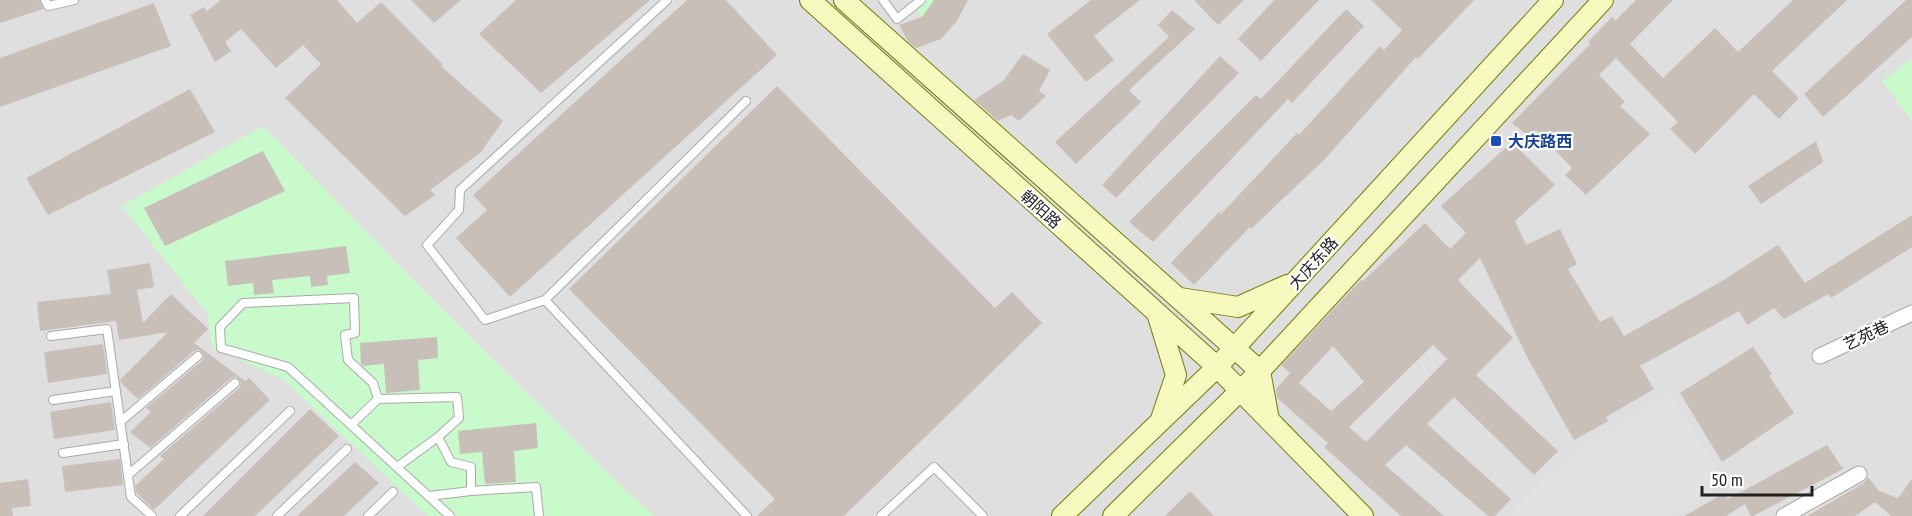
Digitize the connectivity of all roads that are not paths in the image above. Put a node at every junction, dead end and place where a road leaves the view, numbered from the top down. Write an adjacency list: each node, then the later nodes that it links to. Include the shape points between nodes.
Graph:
1 (45, 0): 2 (lane, via 48,6)
2 (75, 0)
3 (667, 0): 13 (lane, via 460,190 459,210 427,245 485,320)
4 (810, 0): 14 (main road, 朝阳路)
5 (844, 0): 12 (main road, 朝阳路)
6 (883, 0): 7 (lane, via 897,19)
7 (921, 0)
8 (1554, 0): 11 (main road, 大庆东路)
9 (1603, 0): 21 (main road, 大庆东路)
10 (746, 101): 13 (lane)
11 (1295, 282): 12 (main road, via 1238,308); 17 (main road, 大庆东路)
12 (1180, 298): 17 (main road, 朝阳路)
13 (544, 300): 48 (lane)
14 (1157, 313): 20 (main road, 朝阳路); 30 (main road, via 1176,375)
15 (1912, 313): 19 (street, 艺苑巷)
16 (51, 336): 23 (lane, via 107,329)
17 (1235, 347): 20 (main road, 大庆东路); 21 (main road, 朝阳路)
18 (198, 356): 29 (lane)
19 (1820, 356)
20 (1217, 367): 24 (main road, 朝阳路); 30 (main road, 大庆东路)
21 (1260, 371): 24 (main road, 大庆东路); 28 (main road)
22 (234, 383): 38 (lane)
23 (116, 391): 26 (lane); 29 (lane)
24 (1240, 391): 28 (main road, 朝阳路); 52 (main road, 大庆东路)
25 (378, 399): 31 (lane); 31 (lane, via 374,383 348,360 345,334 355,333 354,298 243,303 220,327 221,348 288,367); 32 (lane, via 457,397 459,418)
26 (53, 400)
27 (290, 411): 43 (lane)
28 (1269, 420): 53 (main road, 朝阳路)
29 (120, 422): 33 (lane)
30 (1160, 422): 51 (main road, 大庆东路)
31 (351, 425): 36 (lane)
32 (438, 437): 36 (lane); 39 (lane, via 451,462 471,467)
33 (124, 444): 35 (lane); 38 (lane)
34 (347, 448): 44 (lane)
35 (63, 453)
36 (397, 467): 41 (lane)
37 (1859, 474): 54 (street)
38 (128, 475): 42 (lane, via 131,497)
39 (471, 491): 41 (lane); 47 (lane, via 536,487)
40 (393, 492): 45 (lane)
41 (429, 496): 46 (lane)
42 (152, 516)
43 (180, 516)
44 (277, 516)
45 (368, 516)
46 (450, 516)
47 (539, 516)
48 (747, 516)
49 (881, 516): 50 (lane, via 934,467)
50 (983, 516)
51 (1062, 516)
52 (1113, 516)
53 (1363, 516)
54 (1784, 516)

